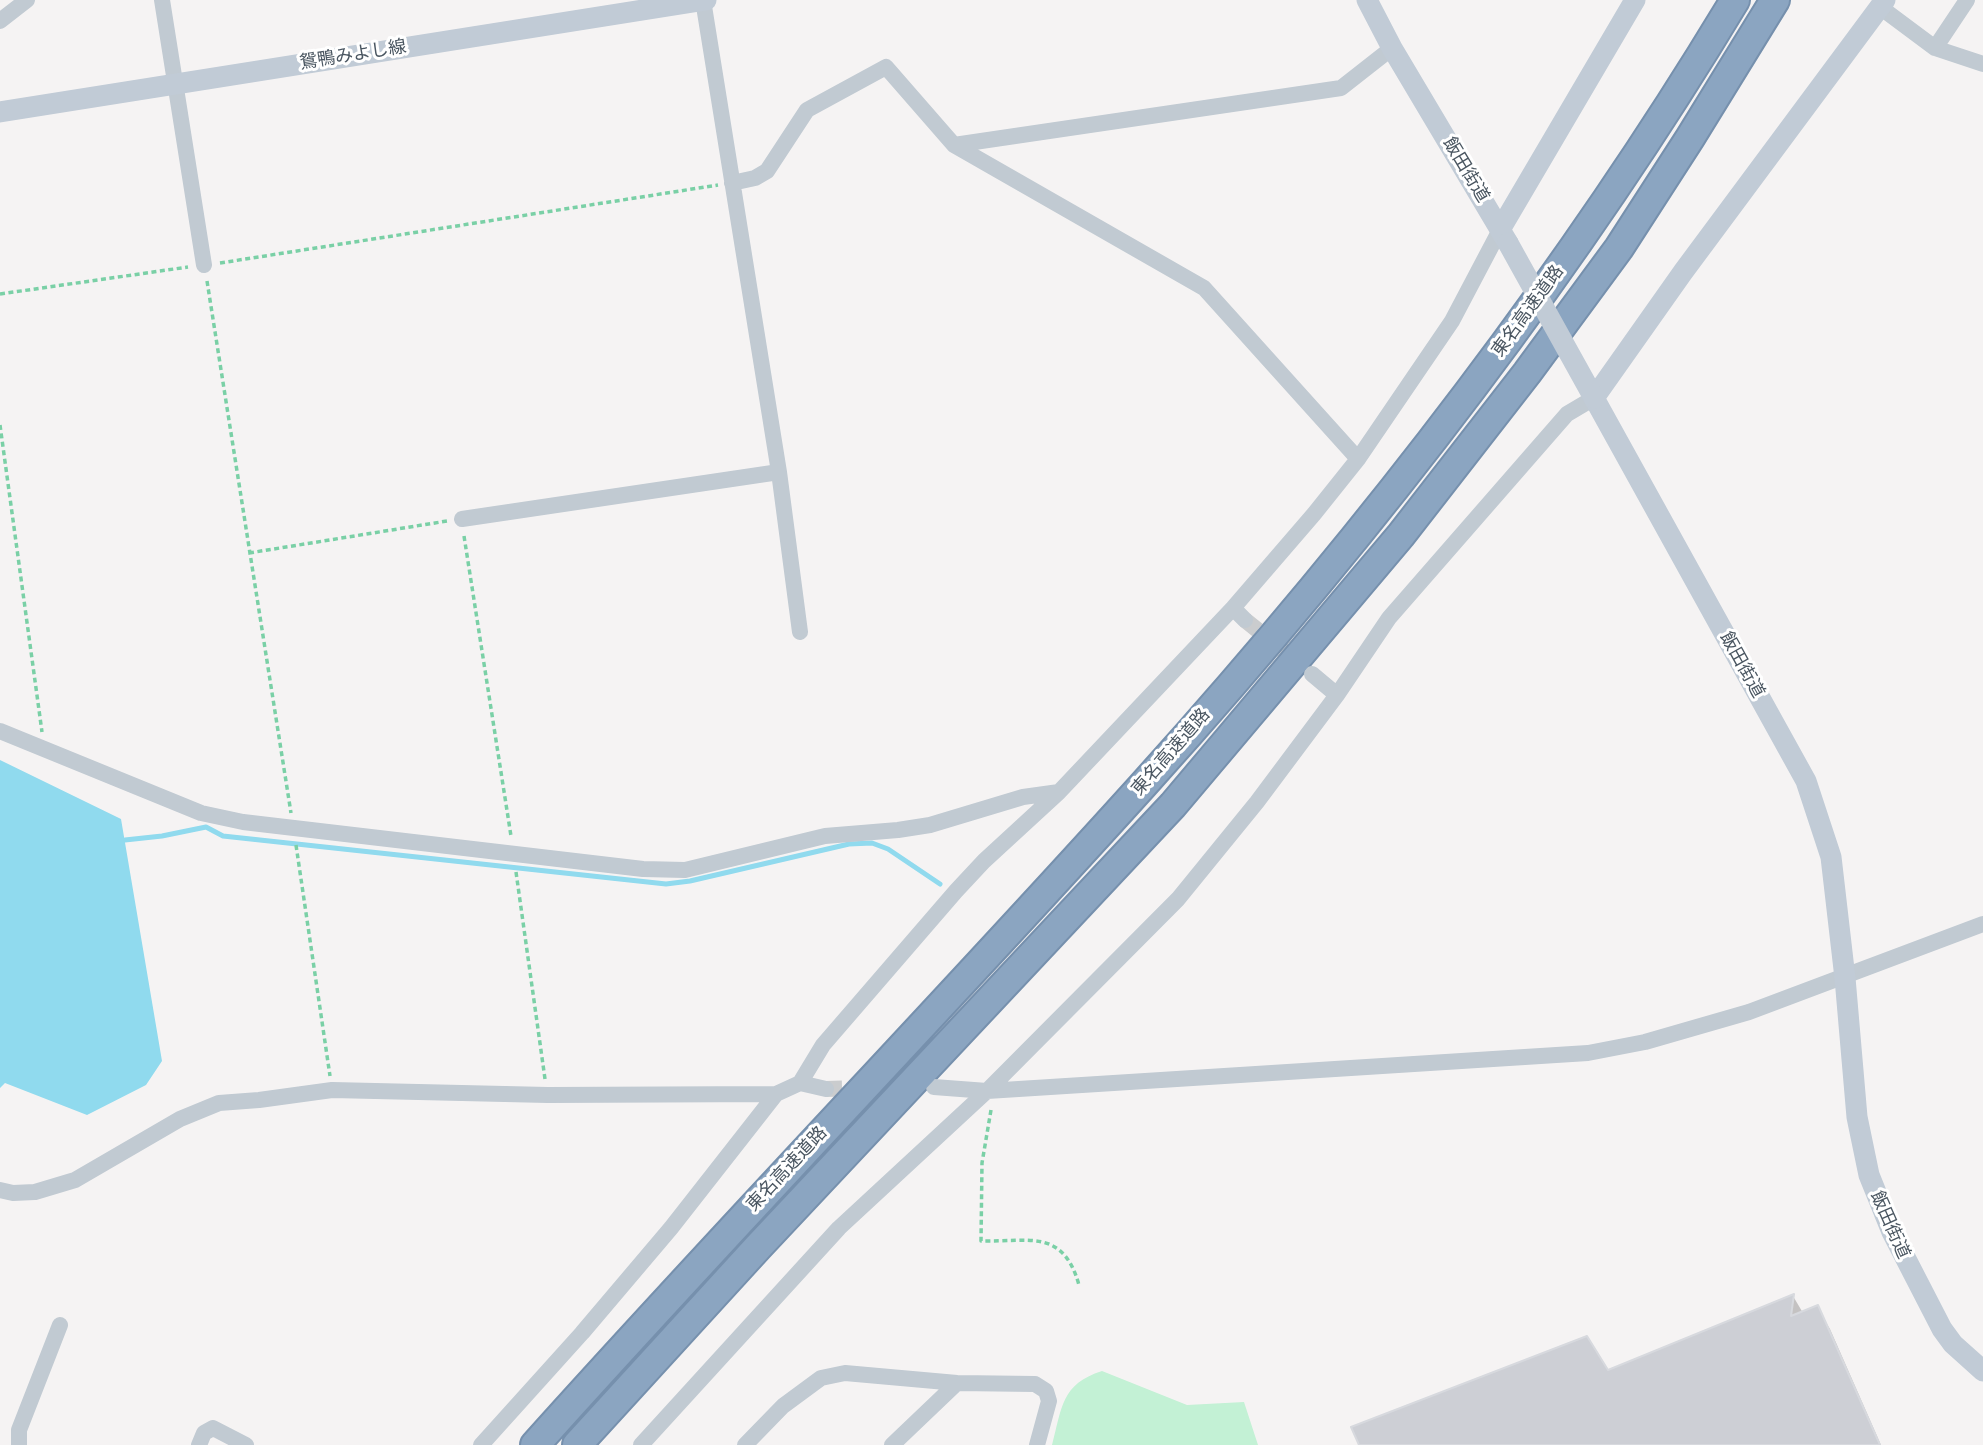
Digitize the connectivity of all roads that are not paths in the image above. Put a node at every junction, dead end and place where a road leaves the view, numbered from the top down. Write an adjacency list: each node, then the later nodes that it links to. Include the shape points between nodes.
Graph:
1 (27, 0): 10 (street)
2 (162, 0): 14 (street)
3 (704, 0): 14 (main road, 鴛鴨みよし線); 17 (street)
4 (1367, 0): 11 (main road, 飯田街道)
5 (1635, 0): 18 (main road)
6 (1735, 0): 46 (highway, 東名高速道路, via 1593,222 1374,513 1146,781)
7 (1775, 0): 47 (highway, 東名高速道路, via 1619,248 1393,546 1173,805)
8 (1967, 0): 12 (street)
9 (1882, 4): 12 (street); 20 (main road)
10 (0, 21)
11 (1392, 48): 16 (street, via 1341,88); 18 (main road, 飯田街道)
12 (1935, 48): 13 (street)
13 (1983, 64)
14 (176, 83): 15 (main road, 鴛鴨みよし線); 19 (street)
15 (0, 113)
16 (954, 145): 17 (street, via 886,67 807,110 767,171); 21 (street, via 1204,288)
17 (732, 183): 22 (street)
18 (1504, 236): 20 (main road, 飯田街道, bridge); 21 (street)
19 (204, 265)
20 (1594, 398): 28 (street, via 1567,414 1398,608); 32 (main road, 飯田街道, via 1807,781 1830,857)
21 (1357, 459): 24 (street)
22 (779, 472): 23 (street); 26 (street)
23 (462, 519)
24 (1233, 608): 25 (street); 30 (street)
25 (1245, 620)
26 (800, 632)
27 (1312, 674): 28 (street)
28 (1337, 695): 36 (street, via 1178,899)
29 (0, 731): 30 (street, via 201,813 643,869 685,870 825,836 930,825 1023,797)
30 (1059, 792): 33 (street, via 956,891 823,1045)
31 (1983, 924): 32 (street)
32 (1845, 978): 36 (street, via 1645,1042 1588,1053); 40 (main road, 飯田街道, via 1857,1117 1869,1175 1892,1232 1942,1329)
33 (800, 1083): 35 (street); 37 (street)
34 (934, 1087): 36 (street)
35 (826, 1089)
36 (987, 1091): 48 (street, via 839,1228)
37 (776, 1094): 38 (street, via 332,1090 219,1103 180,1119 75,1180 34,1192); 45 (street, via 600,1312)
38 (0, 1190)
39 (60, 1325): 42 (street, via 19,1430)
40 (1983, 1371)
41 (957, 1383): 49 (street, via 845,1373 821,1378 783,1406); 50 (street); 51 (street, via 1035,1384 1046,1391 1049,1401)
42 (19, 1445)
43 (199, 1445): 44 (street, via 204,1433 213,1429)
44 (246, 1445)
45 (481, 1445)
46 (535, 1445)
47 (577, 1445)
48 (641, 1445)
49 (745, 1445)
50 (892, 1445)
51 (1037, 1445)

